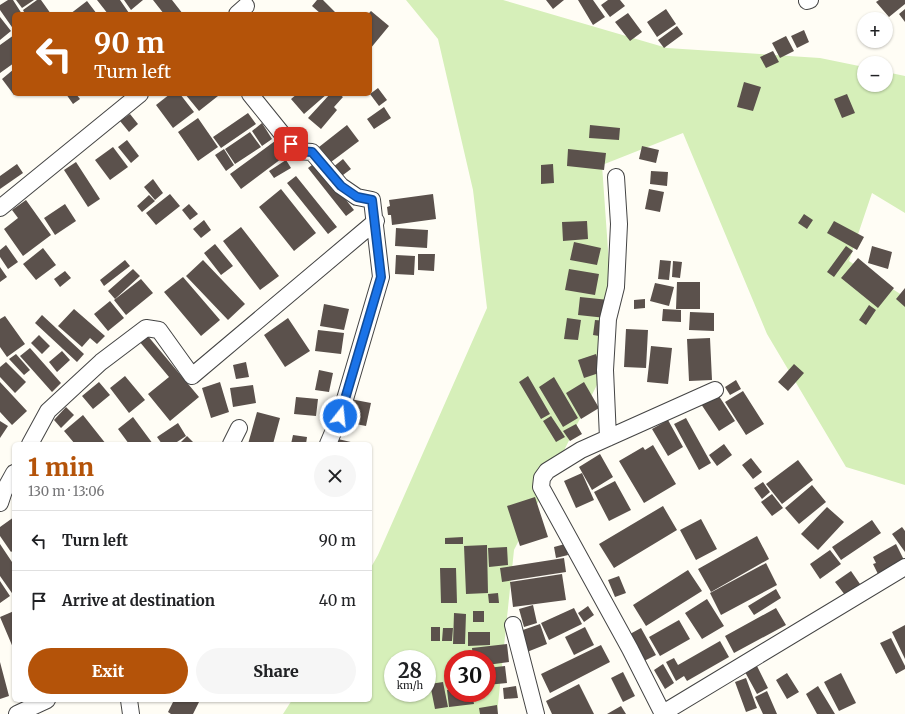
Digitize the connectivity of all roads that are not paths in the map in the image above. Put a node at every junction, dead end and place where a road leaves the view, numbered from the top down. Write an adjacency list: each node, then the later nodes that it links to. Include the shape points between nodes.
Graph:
1 (138, 96): 4 (street)
2 (252, 96): 5 (street, via 296,151 312,152 341,186 357,197 372,200)
3 (616, 176): 8 (street, via 619,224 616,288 608,319 605,370)
4 (0, 208)
5 (376, 222): 9 (street, via 192,376 159,330 146,328 101,362 48,411); 11 (street, via 381,277 340,416)
6 (715, 390): 8 (street)
7 (239, 428): 10 (street)
8 (608, 438): 21 (street, via 552,467 542,478 541,487)
9 (31, 442)
10 (232, 442)
11 (329, 442)
12 (12, 478): 13 (street)
13 (6, 495)
14 (905, 567): 21 (street)
15 (513, 625): 20 (street)
16 (43, 702): 18 (street)
17 (129, 702): 19 (street)
18 (16, 714)
19 (131, 714)
20 (536, 714)
21 (663, 714)

